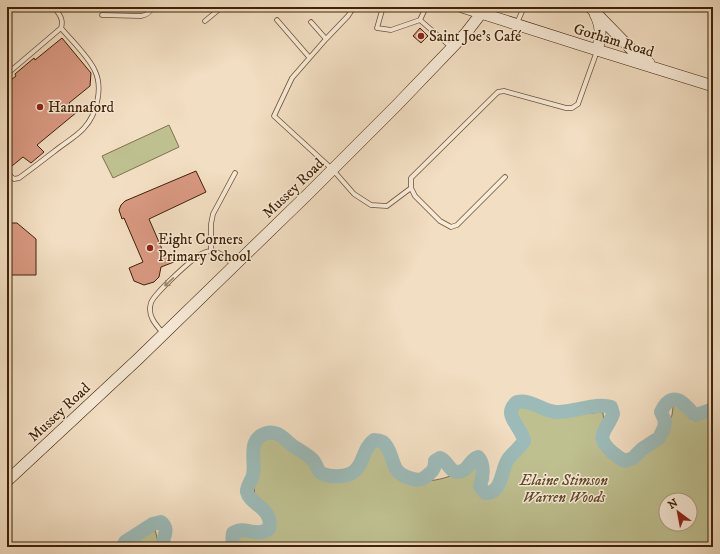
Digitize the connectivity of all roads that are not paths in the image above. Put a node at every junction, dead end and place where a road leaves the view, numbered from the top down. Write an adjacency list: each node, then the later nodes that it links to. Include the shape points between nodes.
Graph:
1 (54, 7): 17 (lane, via 62,18)
2 (152, 7): 11 (lane, via 150,12 141,16)
3 (222, 7): 14 (lane)
4 (354, 7): 18 (lane)
5 (383, 7): 13 (lane, via 377,28 391,30)
6 (426, 7): 13 (lane)
7 (462, 7): 10 (street, Gorham Road)
8 (524, 7): 16 (lane)
9 (592, 9): 20 (street, via 601,31); 22 (street, via 632,51)
10 (484, 11): 16 (street, Gorham Road); 19 (street, Mussey Road)
11 (102, 15)
12 (277, 20): 21 (lane)
13 (420, 20): 19 (lane)
14 (205, 21)
15 (311, 22): 18 (lane)
16 (516, 25): 20 (street, Gorham Road)
17 (61, 28): 23 (lane); 26 (lane, via 96,73 98,93 92,116 80,133 19,178 14,179)
18 (326, 39): 21 (lane)
19 (452, 48): 25 (street, Mussey Road)
20 (597, 50): 22 (street, Gorham Road); 29 (lane, via 578,104 566,108 504,91 498,92 411,178)
21 (309, 57): 25 (lane, via 292,78 274,116)
22 (661, 70): 24 (street, Gorham Road)
23 (7, 74)
24 (713, 86)
25 (333, 170): 29 (lane, via 354,194 371,205 387,206); 31 (street, Mussey Road)
26 (7, 173)
27 (235, 173): 30 (lane, via 213,214)
28 (505, 177): 29 (lane, via 462,220 451,227 440,221 415,196)
29 (411, 188)
30 (211, 251): 31 (lane, via 221,254); 32 (lane, one-way to 32, via 194,259 151,301 151,317)
31 (234, 266): 32 (street, Mussey Road)
32 (164, 334): 33 (street, Mussey Road)
33 (7, 481)

